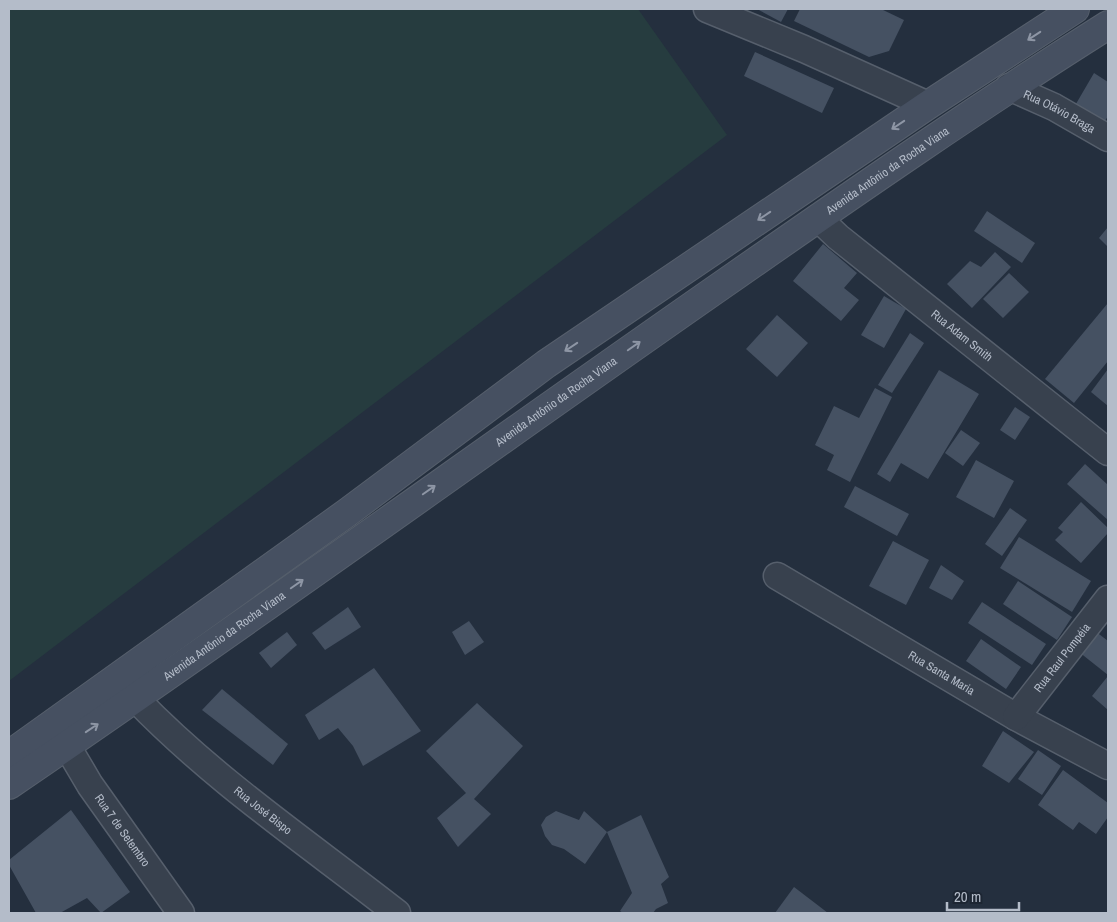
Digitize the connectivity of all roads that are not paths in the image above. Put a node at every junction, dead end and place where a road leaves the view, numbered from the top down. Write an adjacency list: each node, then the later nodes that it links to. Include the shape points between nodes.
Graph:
1 (707, 9): 5 (street)
2 (1075, 9): 5 (main road, one-way to 5)
3 (1108, 25): 4 (main road, Avenida Antônio da Rocha Viana)
4 (1009, 87): 6 (street, Rua Otávio Braga, via 1054,107); 7 (main road, Avenida Antônio da Rocha Viana)
5 (928, 105): 14 (main road, one-way to 14, via 546,364 348,512)
6 (1108, 138)
7 (818, 218): 8 (street, Rua Adam Smith); 11 (main road, Avenida Antônio da Rocha Viana, one-way to 7)
8 (1108, 452)
9 (777, 576): 12 (street, Rua Santa Maria)
10 (1108, 599): 12 (street, Rua Raul Pompéia)
11 (136, 699): 13 (main road, Avenida Antônio da Rocha Viana, one-way to 11); 18 (street, Rua José Bispo, via 160,724 245,796)
12 (1016, 717): 15 (street, Rua Santa Maria)
13 (66, 746): 16 (main road, Avenida Antônio da Rocha Viana); 17 (street, Rua 7 de Setembro)
14 (9, 754)
15 (1108, 766)
16 (9, 786)
17 (181, 913)
18 (397, 913)

